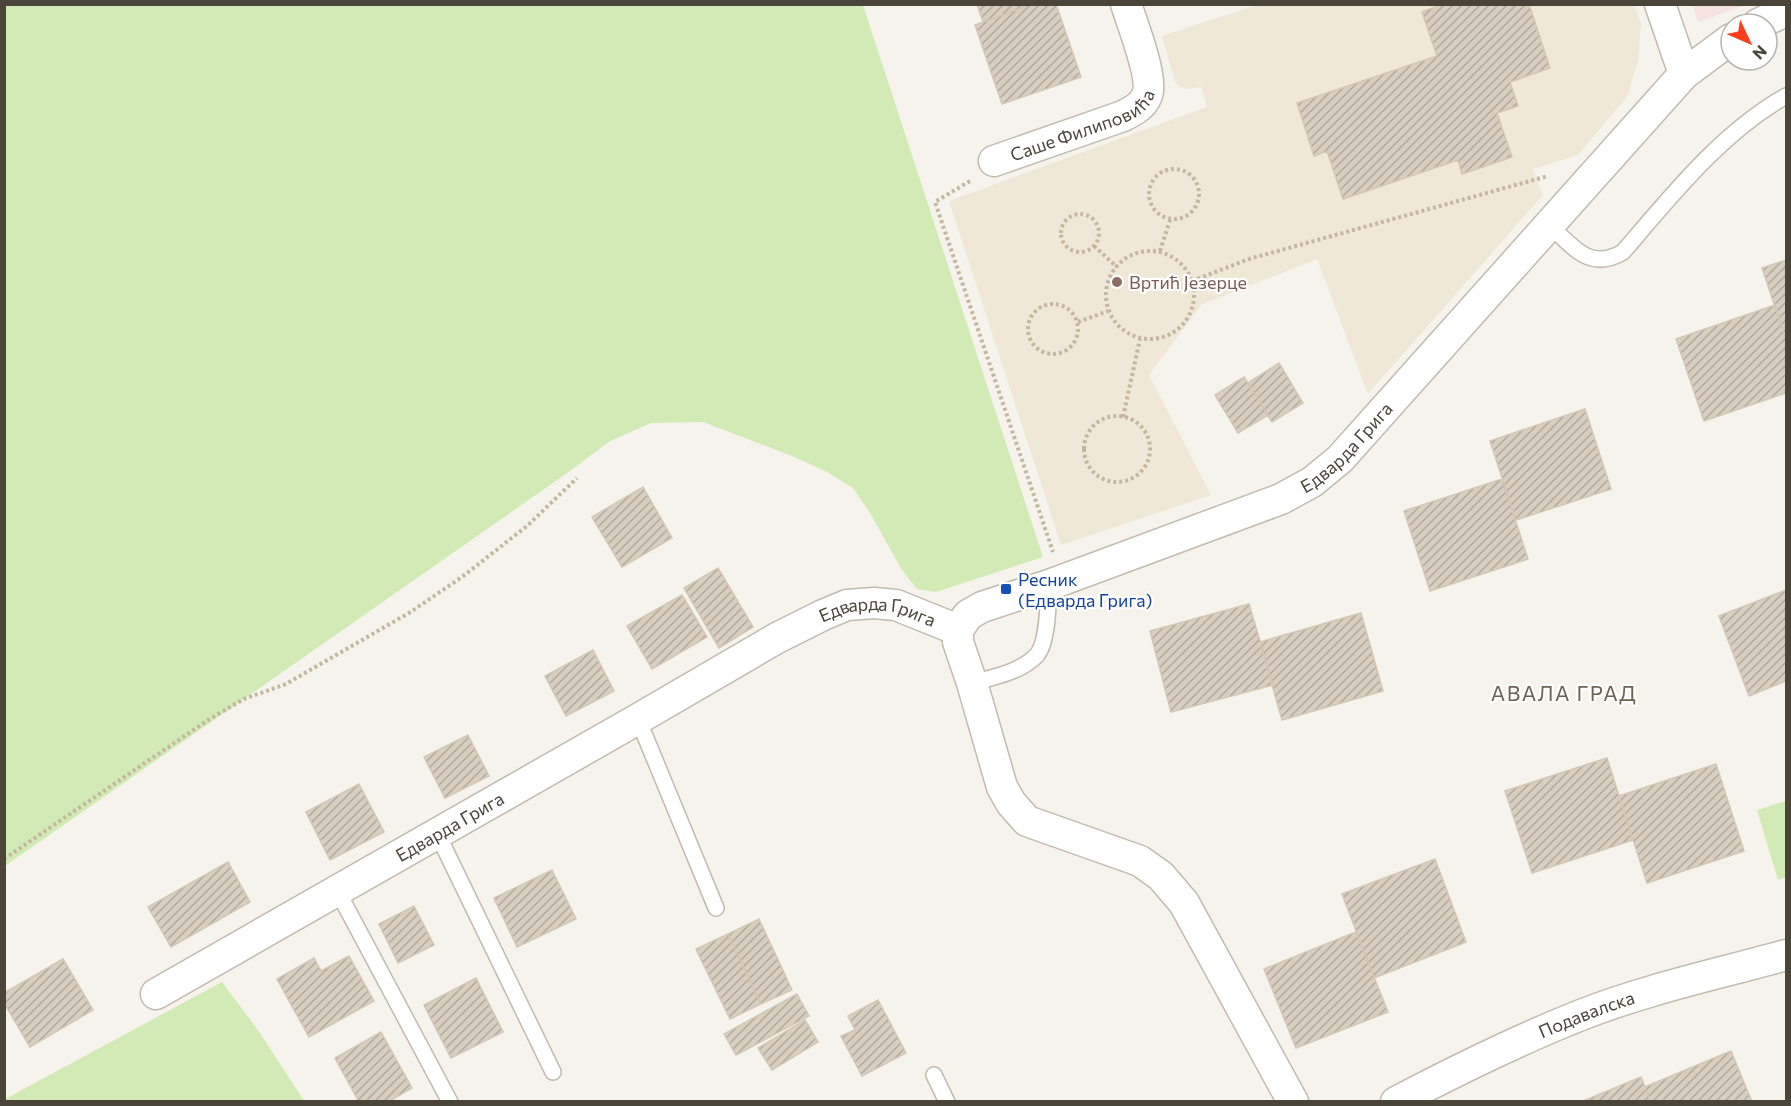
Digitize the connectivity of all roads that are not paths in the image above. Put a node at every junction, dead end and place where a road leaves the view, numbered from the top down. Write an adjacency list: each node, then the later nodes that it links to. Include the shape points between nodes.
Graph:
1 (1126, 4): 6 (street, Саше Филиповића, via 1148,75 1149,90 1142,103 1123,116)
2 (1660, 4): 4 (street)
3 (1719, 48): 4 (street, Едварда Грига)
4 (1684, 74): 7 (street, Едварда Грига)
5 (1786, 96): 7 (lane, via 1736,130 1680,186 1623,252 1614,257 1593,260)
6 (994, 161)
7 (1549, 225): 8 (street, Едварда Грига, via 1376,420 1312,482 1281,499)
8 (1056, 583): 9 (street, Едварда Грига, via 974,610); 10 (lane, via 1037,654 1017,669)
9 (958, 630): 10 (street, via 958,642); 11 (street, Едварда Грига, via 896,605 847,605 777,638)
10 (972, 683): 21 (street, via 1002,787 1011,803 1027,820 1140,861 1161,876 1184,903)
11 (638, 719): 12 (street, Едварда Грига); 14 (lane)
12 (437, 833): 13 (street, Едварда Грига); 17 (lane)
13 (337, 890): 16 (street, Едварда Грига); 19 (lane)
14 (716, 908)
15 (1786, 955): 22 (street, Подавалска, via 1583,1014)
16 (156, 994)
17 (553, 1072)
18 (934, 1076): 20 (lane)
19 (450, 1101)
20 (947, 1101)
21 (1293, 1101)
22 (1396, 1101)

